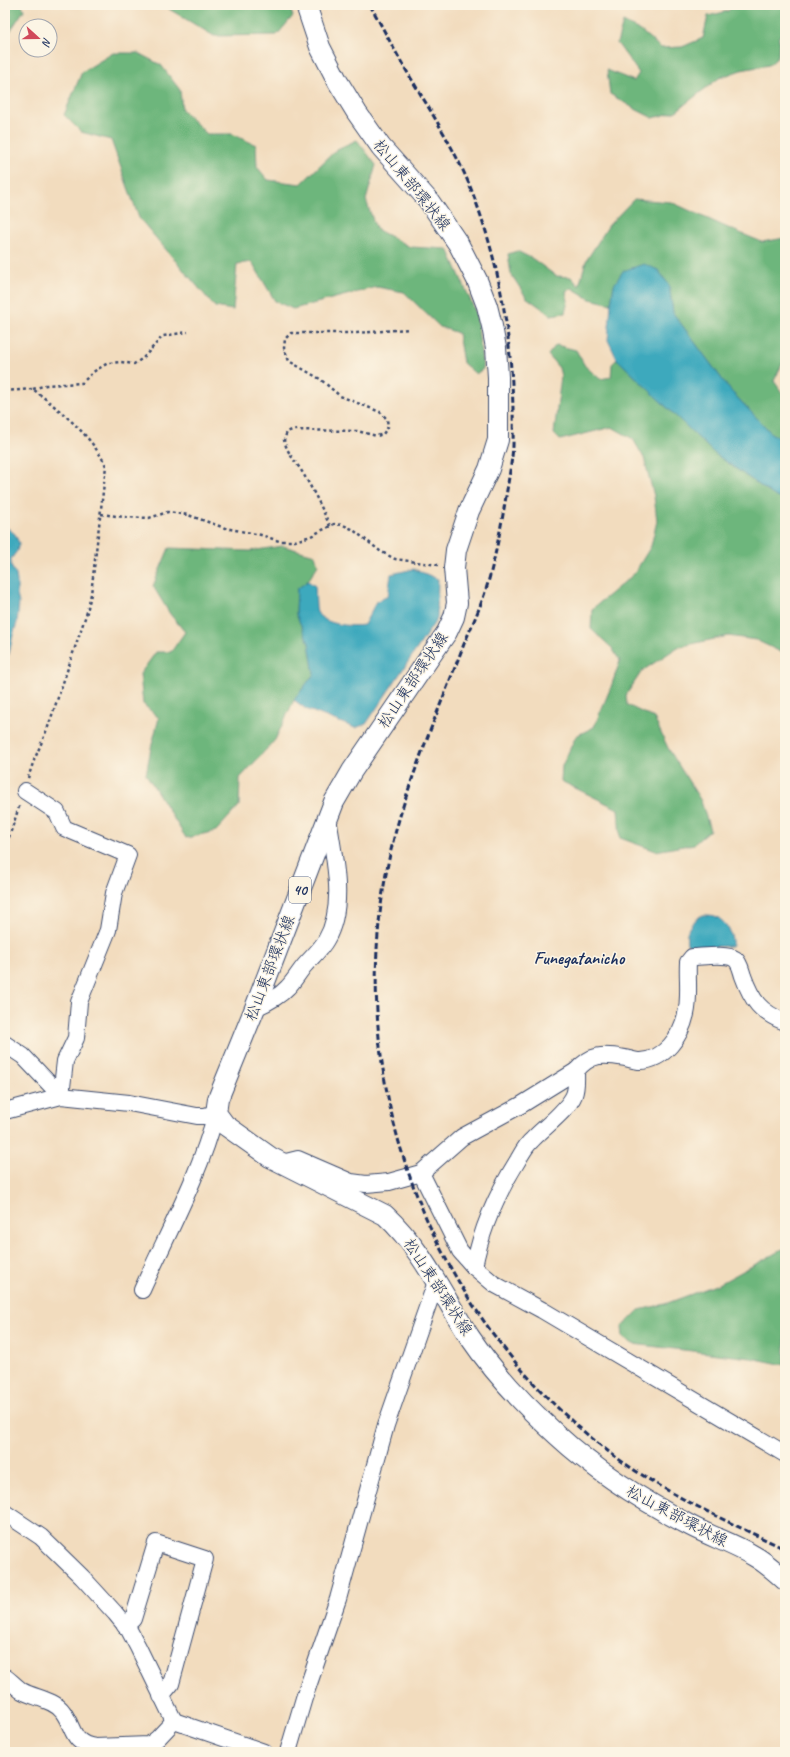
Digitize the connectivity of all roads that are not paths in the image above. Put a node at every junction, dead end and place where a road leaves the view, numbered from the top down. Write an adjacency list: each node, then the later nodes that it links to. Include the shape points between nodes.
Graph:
1 (306, 5): 3 (main road, 松山東部環状線 / 40, via 320,47 357,113 381,147 442,219 477,280 487,306 496,348 499,413 498,440 489,469 468,511 456,550 454,568 457,603 454,617 447,632 352,771)
2 (25, 791): 8 (street, via 57,812 64,828 128,855 114,893 108,930 79,1002 76,1038 65,1061)
3 (328, 817): 4 (main road, 松山東部環状線 / 40); 4 (street, via 337,893 332,928 319,950 288,987 270,1002)
4 (255, 1008): 10 (main road, 松山東部環状線 / 40, via 218,1099)
5 (785, 1022): 7 (street, via 761,1009 749,992 740,965 735,959 726,956 692,957 688,962 686,1014 672,1045 660,1056 640,1061 610,1055 596,1056 584,1062)
6 (5, 1044): 8 (street, via 23,1056)
7 (576, 1071): 12 (street, via 462,1137); 13 (street, via 573,1096 517,1160 478,1246)
8 (61, 1096): 9 (street); 10 (street, via 129,1103 197,1116)
9 (5, 1111)
10 (216, 1113): 11 (main road, 松山東部環状線, via 225,1125); 15 (street, via 207,1145)
11 (282, 1163): 12 (street, via 298,1159 351,1182 366,1184 389,1182); 14 (main road, 松山東部環状線, via 385,1215 411,1242)
12 (421, 1173): 13 (street, via 460,1251)
13 (474, 1267): 16 (street, via 494,1284)
14 (436, 1282): 18 (main road, 松山東部環状線, via 496,1374 558,1437 621,1486 651,1505 754,1556); 24 (street, via 386,1425 338,1599)
15 (142, 1290)
16 (785, 1454)
17 (5, 1513): 19 (street, via 40,1537 101,1596)
18 (785, 1580)
19 (126, 1626): 21 (street); 21 (street, via 133,1619 156,1543 205,1558 171,1684)
20 (5, 1677): 22 (street, via 22,1691 63,1712 75,1737 87,1746 148,1745)
21 (161, 1696): 22 (street)
22 (174, 1721): 23 (street)
23 (264, 1752)
24 (288, 1752)

